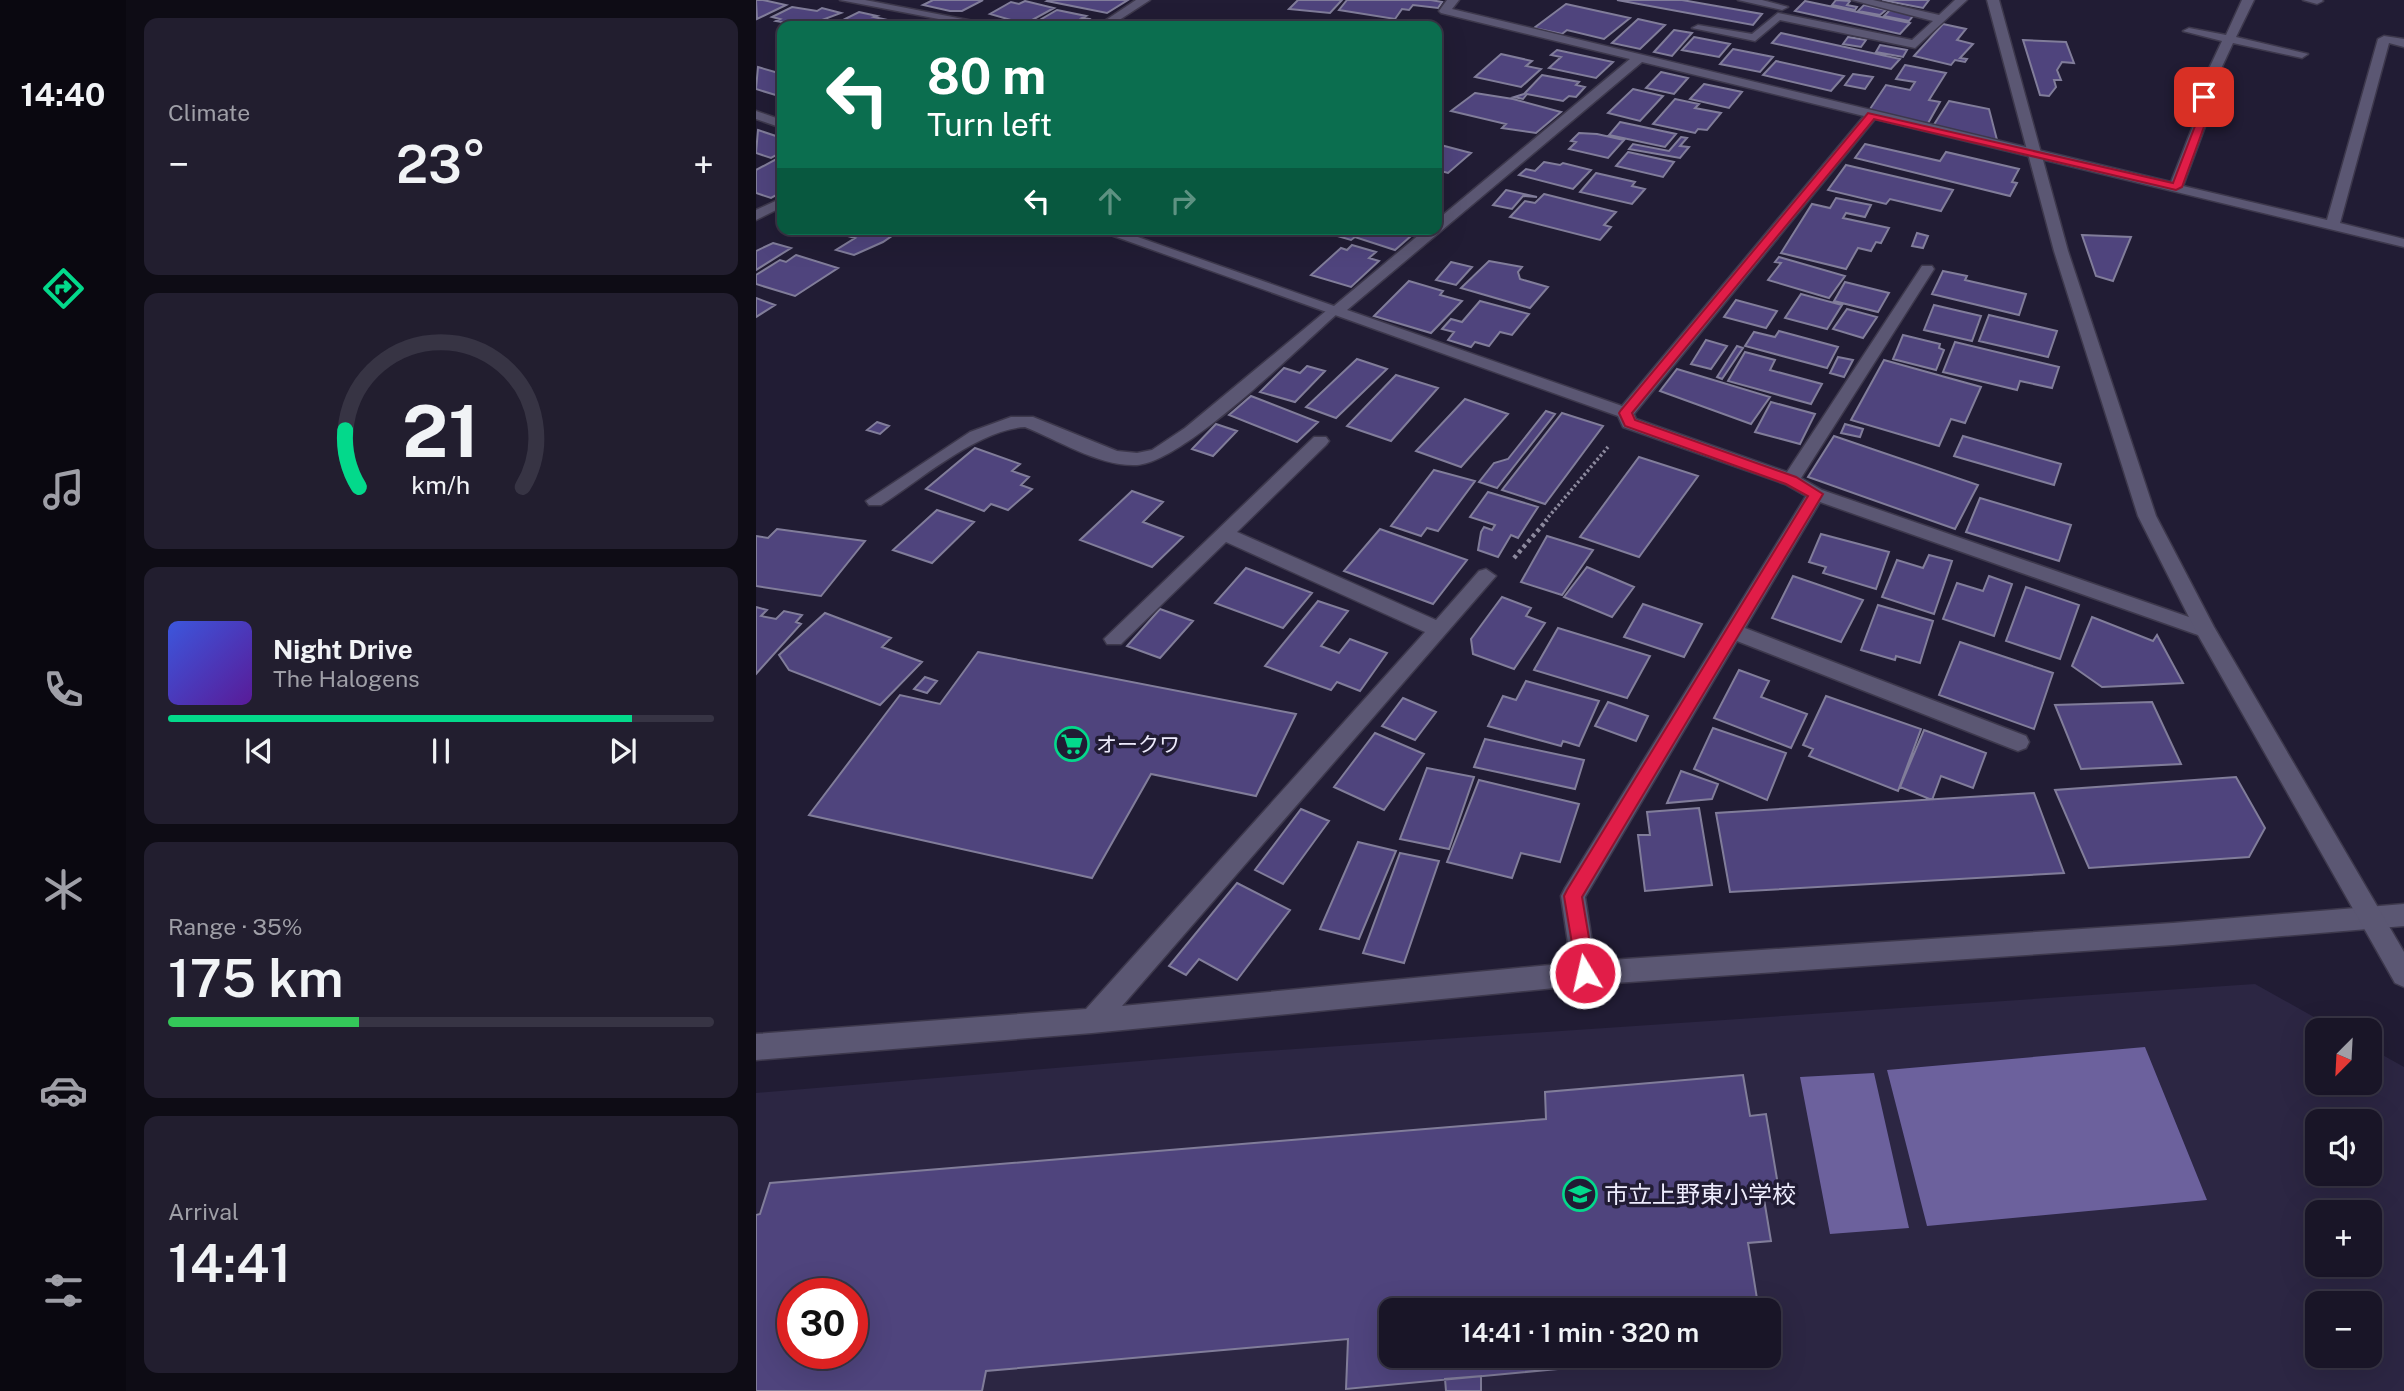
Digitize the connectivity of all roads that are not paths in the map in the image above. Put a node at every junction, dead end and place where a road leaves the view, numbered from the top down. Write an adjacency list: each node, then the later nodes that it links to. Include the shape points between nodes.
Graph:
1 (846, 0): 11 (street)
2 (1144, 0): 12 (street)
3 (1453, 0): 18 (street, via 1445,11)
4 (1744, 0): 9 (street)
5 (1858, 0): 10 (street)
6 (1961, 0): 10 (street)
7 (1993, 0): 22 (street)
8 (2248, 0): 15 (street)
9 (1783, 7): 10 (street, via 1914,44); 13 (street, via 1755,38)
10 (1941, 19)
11 (965, 21)
12 (1111, 21)
13 (1698, 28)
14 (2189, 31): 15 (street)
15 (2230, 39): 17 (street); 23 (street, via 2206,89 2204,113)
16 (2404, 43): 27 (street, via 2384,39)
17 (2302, 54)
18 (1637, 60): 19 (street); 26 (street)
19 (1872, 115): 22 (street); 33 (street)
20 (756, 116): 21 (street)
21 (777, 122)
22 (2035, 153): 23 (street); 41 (street, via 2061,251 2147,516)
23 (2176, 187): 27 (street)
24 (777, 205): 25 (street)
25 (756, 216)
26 (1442, 223)
27 (2333, 224): 30 (street)
28 (1118, 235): 32 (street)
29 (1427, 235): 32 (street)
30 (2404, 243)
31 (1927, 269): 35 (street)
32 (1334, 311): 33 (street); 37 (street, via 1191,432 1158,454 1114,457 1027,421 1011,422 976,436)
33 (1627, 418): 35 (street)
34 (1320, 441): 38 (street)
35 (1791, 480): 36 (street)
36 (1816, 494): 41 (street); 42 (street)
37 (875, 501)
38 (1224, 534): 40 (street); 43 (street)
39 (1486, 576): 40 (street)
40 (1438, 629): 49 (street)
41 (2205, 630): 46 (street)
42 (1732, 631): 44 (street); 47 (street, via 1573,896)
43 (1114, 639)
44 (2018, 742)
45 (2404, 915): 46 (street)
46 (2372, 918): 47 (street); 48 (street)
47 (1585, 973): 49 (street)
48 (2404, 975)
49 (1092, 1021): 50 (street)
50 (756, 1047)

